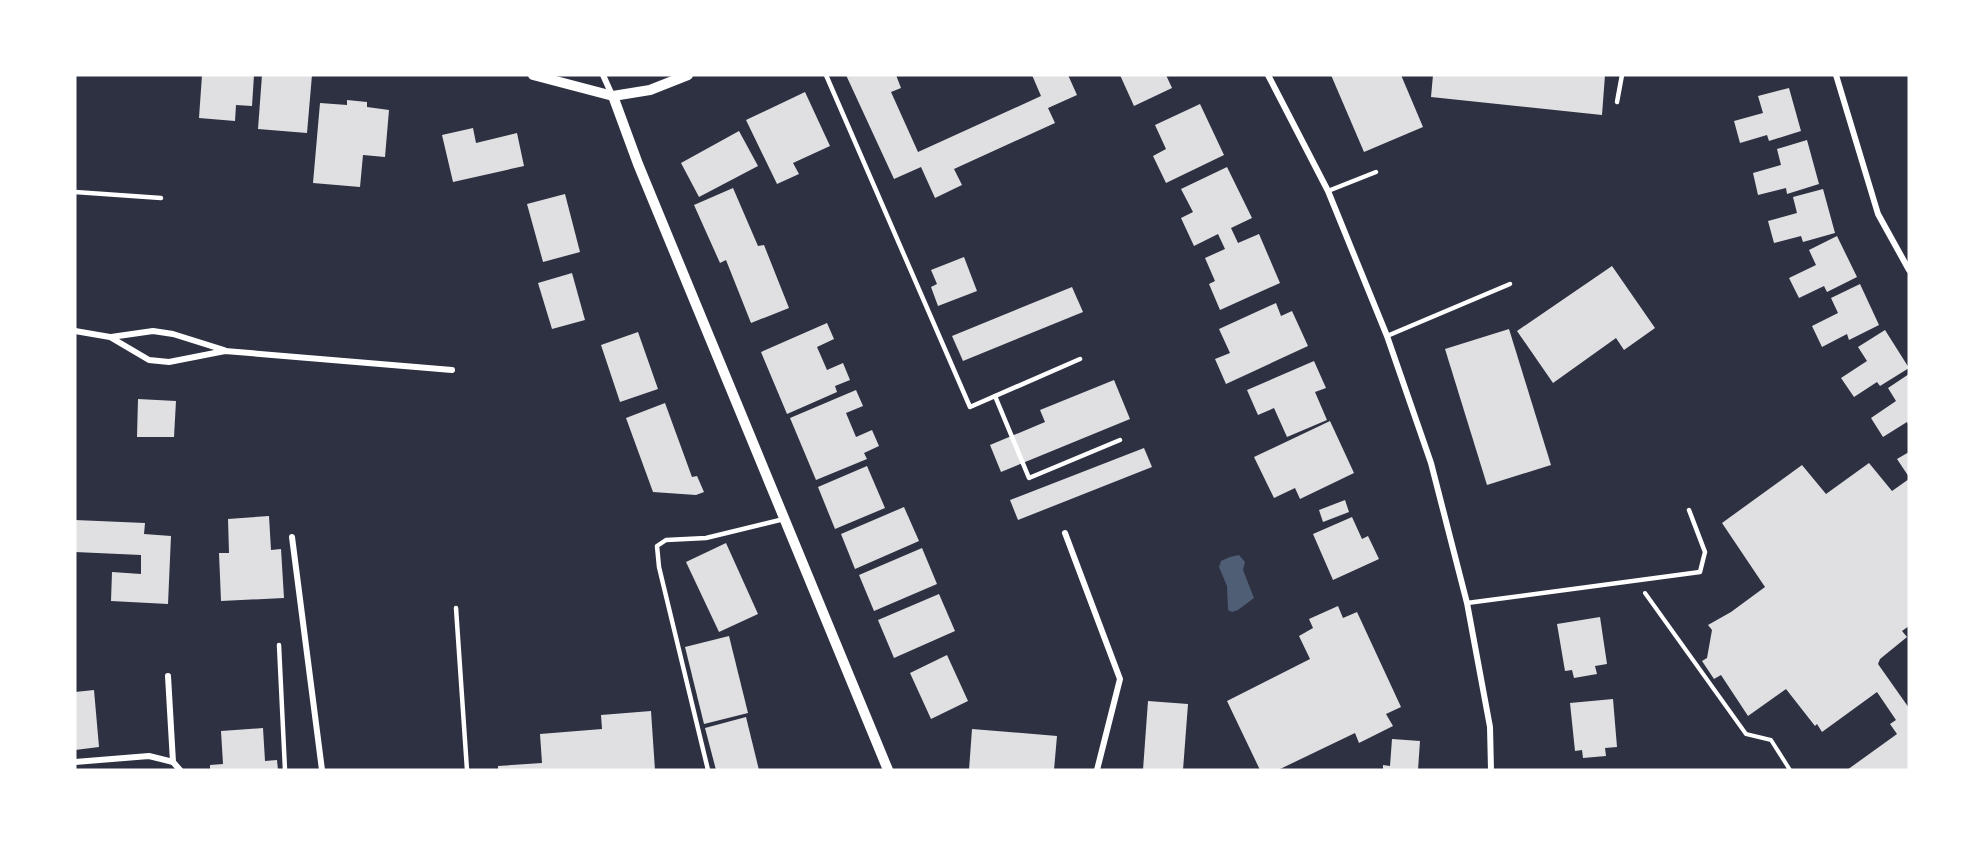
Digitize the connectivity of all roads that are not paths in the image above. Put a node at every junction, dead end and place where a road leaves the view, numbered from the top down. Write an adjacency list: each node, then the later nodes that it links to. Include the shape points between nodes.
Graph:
1 (533, 75): 8 (street)
2 (603, 75): 8 (street)
3 (688, 75): 8 (street, via 650,90)
4 (826, 75): 22 (lane, via 970,407)
5 (1268, 75): 11 (street)
6 (1622, 75): 9 (lane)
7 (1836, 75): 14 (street, via 1878,214)
8 (613, 96): 25 (street)
9 (1617, 102)
10 (1376, 172): 11 (lane)
11 (1328, 191): 17 (street)
12 (75, 192): 13 (lane)
13 (161, 198)
14 (1909, 270)
15 (1510, 285): 17 (lane)
16 (75, 331): 18 (street)
17 (1387, 336): 28 (street, via 1431,463)
18 (110, 337): 19 (street, via 153,331); 19 (street, via 149,360 169,362)
19 (225, 351): 21 (street)
20 (1080, 359): 22 (lane)
21 (452, 370)
22 (995, 396): 23 (lane, via 1029,478)
23 (1120, 440)
24 (1689, 510): 28 (lane, via 1705,552 1700,572)
25 (784, 519): 38 (lane, via 706,538 666,540 657,546); 39 (street)
26 (1065, 533): 40 (street, via 1120,679)
27 (292, 537): 36 (street)
28 (1467, 603): 41 (street, via 1491,727)
29 (456, 608): 37 (lane)
30 (279, 645): 35 (lane)
31 (168, 676): 33 (street)
32 (75, 762): 33 (street, via 149,756)
33 (173, 762): 34 (street)
34 (180, 770)
35 (285, 770)
36 (322, 770)
37 (467, 770)
38 (708, 770)
39 (888, 770)
40 (1098, 770)
41 (1491, 770)

